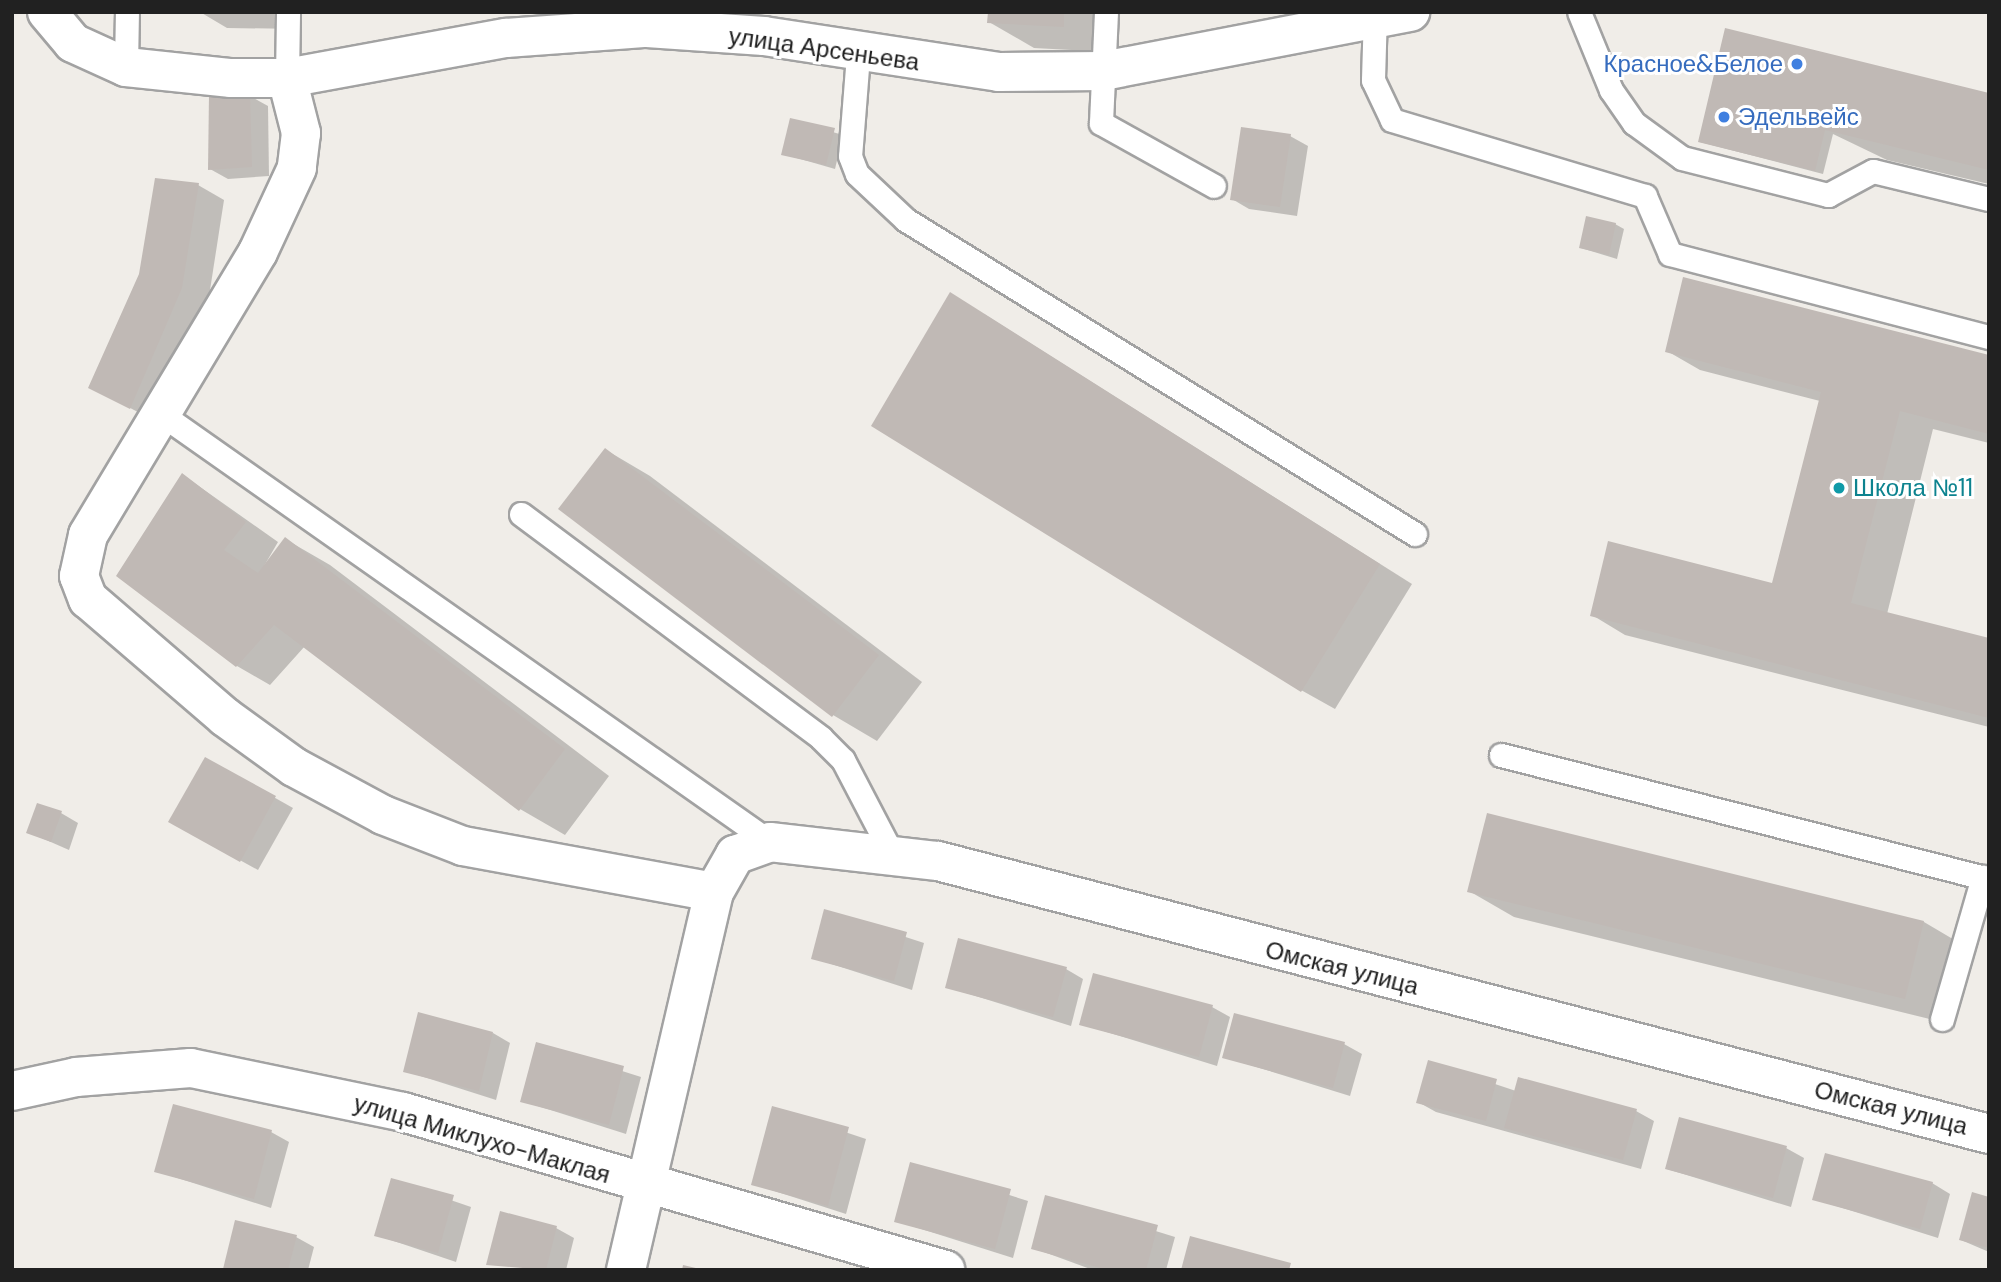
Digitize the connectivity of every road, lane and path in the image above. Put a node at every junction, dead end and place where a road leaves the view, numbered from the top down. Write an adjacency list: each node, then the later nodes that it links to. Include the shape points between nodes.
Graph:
1 (47, 12): 9 (street, улица Арсеньева, via 73,43)
2 (127, 12): 9 (lane)
3 (288, 12): 11 (lane)
4 (1106, 12): 10 (lane)
5 (1579, 12): 13 (lane, via 1611,90 1633,123 1682,158 1828,195 1873,171)
6 (1387, 14): 10 (street, улица Арсеньева); 14 (lane, via 1373,80 1392,120 1645,195 1670,254)
7 (565, 22): 8 (street, улица Арсеньева, via 764,36); 11 (street, улица Арсеньева)
8 (858, 55): 10 (street, улица Арсеньева, via 999,72); 17 (lane, via 850,156 857,174 906,219)
9 (126, 67): 11 (street, улица Арсеньева)
10 (1103, 71): 12 (lane, via 1101,123)
11 (287, 78): 15 (street, via 301,133 297,169 258,252)
12 (1214, 186)
13 (1989, 200)
14 (1989, 337)
15 (164, 416): 19 (lane); 22 (street, via 88,535 79,576 88,599 111,623 294,767 383,815 463,846)
16 (521, 513): 20 (lane, via 821,738 843,760)
17 (1415, 534)
18 (1501, 755): 21 (lane)
19 (770, 842): 20 (street, Омская улица); 22 (street, Омская улица, via 735,855)
20 (891, 852): 25 (street, Омская улица)
21 (1986, 878): 23 (lane)
22 (713, 891): 26 (street, Омская улица)
23 (1942, 1019)
24 (12, 1091): 26 (street, улица Миклухо-Маклая, via 76,1077 191,1068 403,1112)
25 (1989, 1134)
26 (644, 1186): 27 (street, Омская улица); 28 (street, улица Миклухо-Маклая)
27 (626, 1270)
28 (945, 1270)

